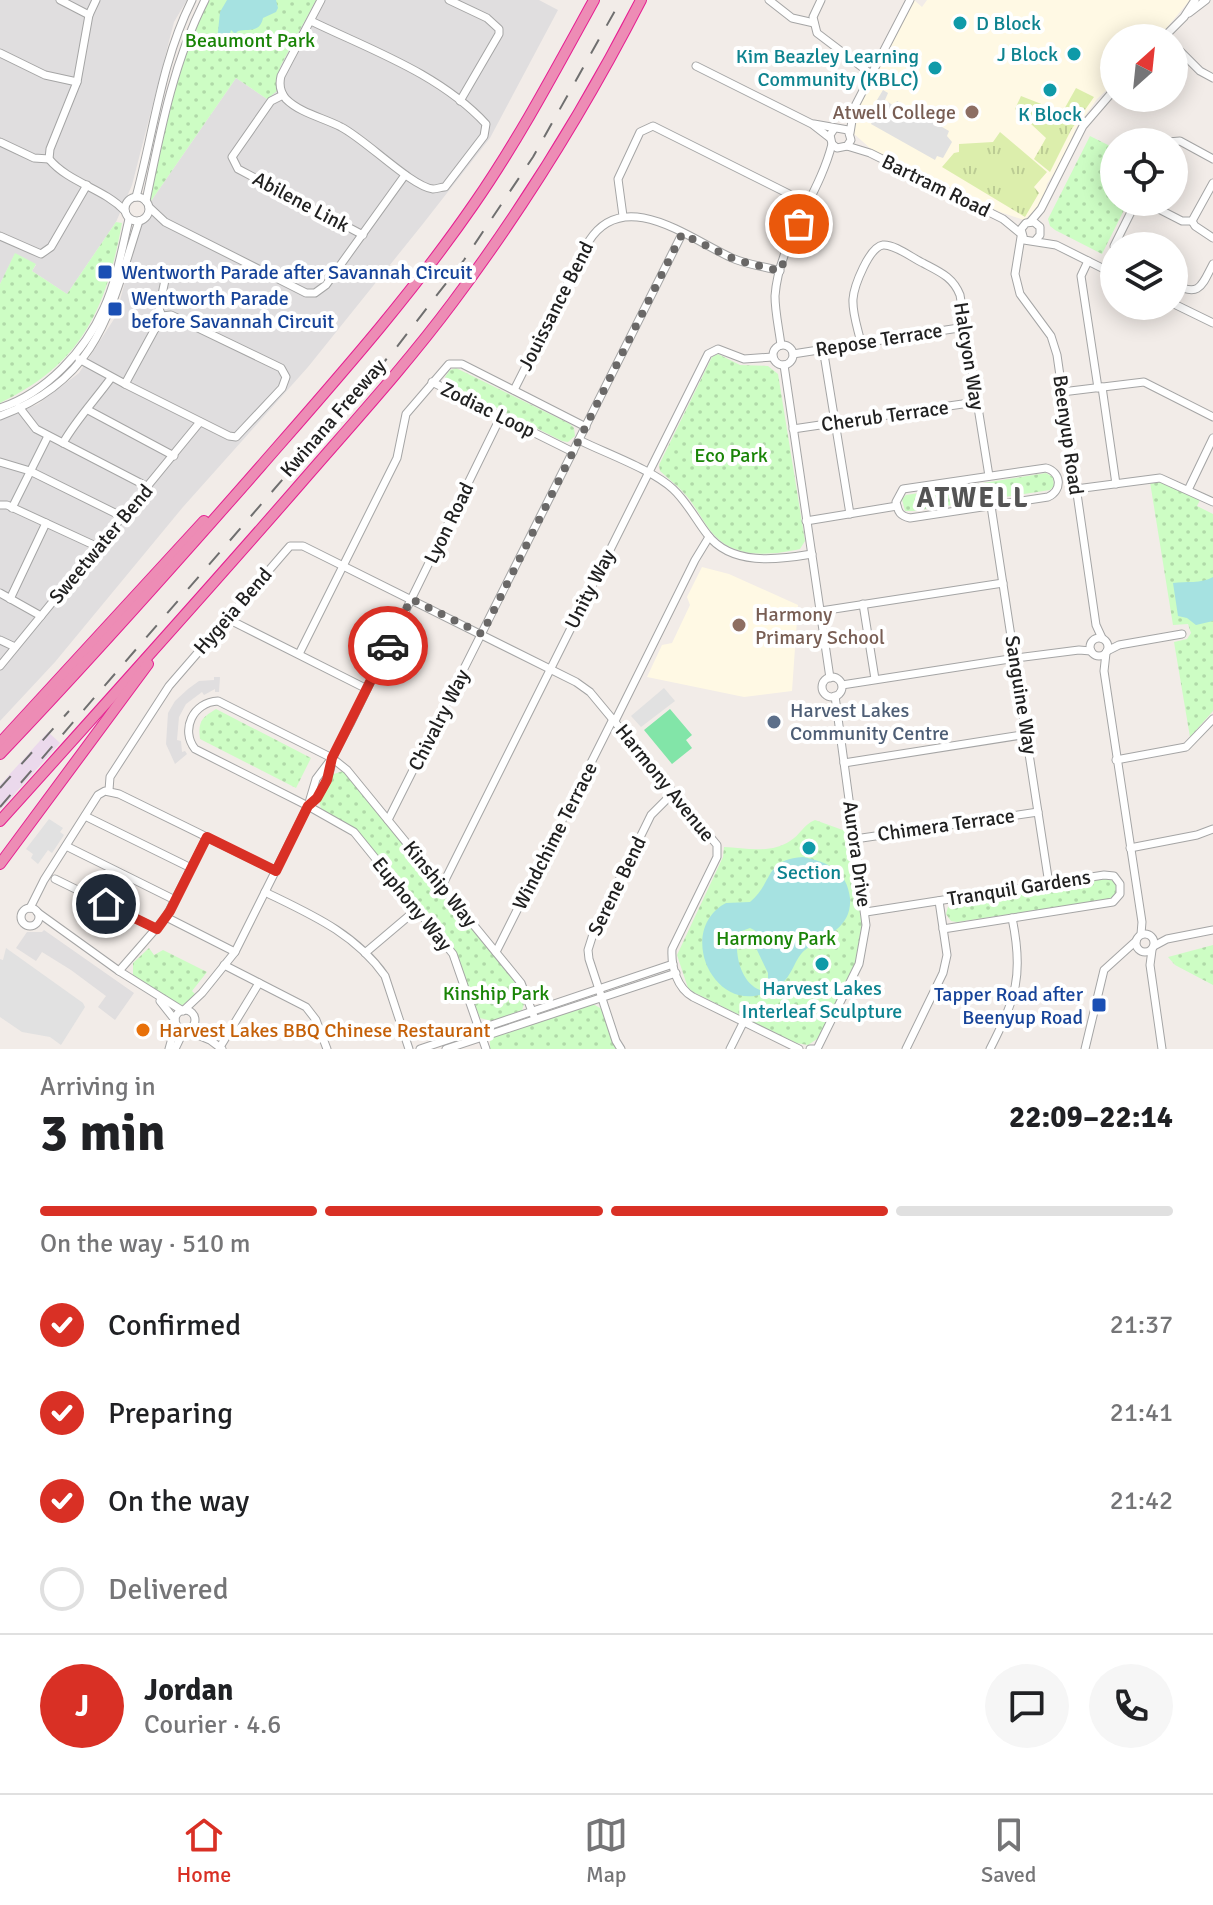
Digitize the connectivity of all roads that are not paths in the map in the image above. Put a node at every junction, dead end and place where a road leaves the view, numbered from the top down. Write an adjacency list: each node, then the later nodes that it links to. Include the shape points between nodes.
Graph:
1 (60, 0): 14 (street)
2 (96, 0): 14 (street)
3 (192, 0): 44 (street, via 165,67)
4 (205, 0): 45 (street, via 175,73)
5 (321, 0): 16 (street)
6 (449, 0): 26 (street, via 499,29)
7 (594, 0): 113 (highway, Kwinana Freeway, via 476,202 383,324)
8 (641, 0): 138 (highway, Kwinana Freeway, via 576,120 453,302)
9 (769, 0): 17 (street, via 792,18)
10 (821, 0): 17 (street)
11 (910, 0): 22 (street)
12 (1195, 0): 15 (street)
13 (1206, 0): 15 (street)
14 (89, 15): 24 (street)
15 (1184, 17): 18 (street)
16 (311, 21): 25 (street, via 281,76); 26 (street, via 429,79)
17 (814, 23): 22 (street, via 821,37)
18 (1177, 24)
19 (0, 53): 24 (street, via 45,75)
20 (1188, 59): 23 (street)
21 (696, 66): 29 (street)
22 (871, 74): 28 (street)
23 (1213, 78)
24 (77, 82): 37 (street)
25 (283, 95): 40 (street, via 372,146); 58 (street, Abilene Link, via 271,101 232,157 238,169)
26 (460, 101): 40 (street, via 486,124 484,136 445,187 432,189)
27 (1100, 106): 47 (street, via 1083,126)
28 (854, 108): 30 (street); 31 (street)
29 (812, 124): 30 (street); 32 (street)
30 (836, 128): 31 (street, Bartram Road, via 845,128); 32 (street)
31 (850, 135): 35 (street); 36 (street, Bartram Road)
32 (831, 141): 35 (street, Bartram Road); 39 (street)
33 (0, 142): 37 (street)
34 (1188, 145): 38 (street)
35 (844, 147): 36 (street, Bartram Road); 39 (street)
36 (870, 153): 51 (street, Bartram Road)
37 (49, 159): 42 (street)
38 (1213, 159)
39 (826, 167): 46 (street)
40 (405, 175): 58 (street)
41 (1213, 183): 53 (street)
42 (87, 185): 43 (street); 60 (street, via 51,247 41,254)
43 (112, 198): 44 (street); 48 (street)
44 (132, 199): 45 (street); 48 (street)
45 (148, 204): 52 (street, via 148,215); 54 (street)
46 (809, 204): 49 (street, via 653,126 640,132 618,179); 68 (street)
47 (1041, 209): 55 (street); 56 (street)
48 (127, 215): 52 (street); 80 (street, via 105,307)
49 (623, 216): 57 (street, via 639,215); 86 (street, Jouissance Bend, via 595,230)
50 (1172, 216): 53 (street)
51 (1003, 219): 55 (street, Bartram Road); 59 (street, Bartram Road)
52 (141, 221): 54 (street); 80 (street, via 112,310)
53 (1192, 221): 61 (street)
54 (165, 222): 58 (street, via 306,293 326,285)
55 (1028, 222): 56 (street, Bartram Road); 59 (street)
56 (1040, 229): 62 (street); 63 (street)
57 (682, 234): 68 (street, via 736,260); 97 (street, Chivalry Way)
58 (363, 235)
59 (1021, 235): 62 (street, Bartram Road); 64 (street, Beenyup Road)
60 (0, 236)
61 (1213, 238)
62 (1033, 242): 63 (street); 64 (street)
63 (1056, 245): 65 (street)
64 (1019, 255): 87 (street, Beenyup Road, via 1015,274 1020,294 1051,336)
65 (1088, 261): 67 (street); 85 (street, via 1081,276)
66 (1213, 264): 70 (street, via 1202,286)
67 (1100, 267)
68 (780, 271): 76 (street, via 775,296)
69 (165, 280): 72 (street)
70 (1188, 290)
71 (1188, 311): 73 (street)
72 (162, 316): 84 (street); 95 (street, via 171,315 281,368 286,377 236,437)
73 (1213, 323)
74 (965, 327): 75 (street, Repose Terrace); 75 (street, Halcyon Way, via 955,283 883,245 870,253 853,296); 88 (street, Halcyon Way)
75 (861, 343): 77 (street, Repose Terrace)
76 (781, 345): 78 (street); 79 (street)
77 (823, 348): 78 (street, Repose Terrace); 96 (street)
78 (793, 354): 81 (street)
79 (773, 357): 81 (street); 107 (street, Unity Way, via 744,359 718,349 710,352)
80 (77, 358): 82 (street); 89 (street)
81 (784, 365): 98 (street)
82 (111, 378): 84 (street); 91 (street)
83 (432, 382): 86 (street, Zodiac Loop, via 456,363); 93 (street, Zodiac Loop); 126 (street, via 406,414 397,458)
84 (125, 384): 95 (street)
85 (1100, 388): 87 (street); 94 (street, via 1144,382); 109 (street)
86 (514, 390): 97 (street, Zodiac Loop)
87 (1062, 392): 111 (street, Beenyup Road)
88 (976, 402): 96 (street, Cherub Terrace); 108 (street, Halcyon Way)
89 (18, 405): 90 (street); 92 (street); 99 (street)
90 (0, 408)
91 (88, 410): 102 (street); 104 (street)
92 (0, 416)
93 (501, 416): 103 (street, Zodiac Loop); 130 (street, Lyon Road)
94 (1213, 417)
95 (200, 422): 104 (street, Sweetwater Bend)
96 (836, 423): 98 (street, Cherub Terrace); 119 (street)
97 (586, 427): 101 (street, Chivalry Way)
98 (793, 429): 121 (street)
99 (48, 436): 102 (street); 106 (street)
100 (1213, 438): 112 (street)
101 (579, 440): 103 (street, Chivalry Way); 107 (street)
102 (63, 443): 110 (street)
103 (573, 452): 135 (street, Chivalry Way)
104 (174, 456): 110 (street, Sweetwater Bend)
105 (0, 462): 106 (street)
106 (30, 471): 118 (street); 120 (street)
107 (648, 474): 123 (street, via 672,488); 144 (street, Unity Way)
108 (989, 476): 116 (street, via 903,489); 117 (street, via 1046,468 1058,477 1055,494)
109 (1116, 484): 111 (street); 112 (street, via 1160,478)
110 (148, 487): 120 (street, Sweetwater Bend)
111 (1076, 489): 140 (street, Beenyup Road)
112 (1188, 490): 114 (street)
113 (238, 492): 153 (highway, via 152,575); 154 (highway, Kwinana Freeway)
114 (1213, 502)
115 (0, 505): 118 (street)
116 (897, 506): 117 (street, via 910,518); 119 (street)
117 (991, 506): 127 (street, Sanguine Way)
118 (12, 508): 122 (street)
119 (850, 514): 121 (street)
120 (123, 517): 124 (street, Sweetwater Bend)
121 (806, 521): 125 (street)
122 (46, 523): 124 (street); 129 (street)
123 (709, 537): 125 (street, via 730,552 761,559); 151 (street, Windchime Terrace)
124 (98, 547): 133 (street, Sweetwater Bend)
125 (812, 554): 132 (street)
126 (343, 565): 130 (street, Hygeia Bend); 134 (street, Hygeia Bend, via 303,546 290,546); 141 (street)
127 (1003, 583): 131 (street); 142 (street, Sanguine Way)
128 (0, 593): 129 (street)
129 (10, 599): 133 (street)
130 (411, 599): 135 (street, Harmony Avenue); 148 (street, Lyon Road)
131 (863, 604): 132 (street); 146 (street)
132 (821, 611): 145 (street)
133 (41, 616): 139 (street, Sweetwater Bend)
134 (228, 619): 141 (street); 158 (street, Hygeia Bend, via 161,696 110,777)
135 (482, 634): 144 (street, Harmony Avenue); 163 (street, Chivalry Way)
136 (1182, 634): 140 (street)
137 (0, 640): 139 (street)
138 (162, 642): 164 (highway, Kwinana Freeway); 170 (highway)
139 (15, 647): 143 (street, Sweetwater Bend)
140 (1099, 647): 142 (street); 156 (street, Beenyup Road)
141 (299, 654): 148 (street)
142 (1016, 658): 146 (street); 152 (street, Sanguine Way)
143 (0, 666)
144 (550, 669): 151 (street, Harmony Avenue, via 584,687); 175 (street, Unity Way)
145 (830, 678): 147 (street); 149 (street, via 823,688)
146 (875, 679): 147 (street)
147 (842, 685): 149 (street)
148 (367, 689): 155 (street, Lyon Road)
149 (835, 696): 157 (street, Aurora Drive)
150 (1213, 719): 156 (street, via 1186,747)
151 (614, 720): 159 (street, Harmony Avenue); 194 (street, Windchime Terrace)
152 (1028, 734): 157 (street); 161 (street, Sanguine Way)
153 (0, 743)
154 (0, 754)
155 (332, 758): 160 (street, Lyon Road, via 316,779); 160 (street, Kinship Way, via 218,701 192,715 188,734 195,749); 163 (street, Kinship Way)
156 (1116, 760): 169 (street, Beenyup Road)
157 (844, 763): 167 (street, Aurora Drive)
158 (109, 790): 162 (street, Hygeia Bend, via 101,792); 166 (street)
159 (674, 792): 197 (street, Harmony Avenue, via 718,851 674,943); 201 (street, Serene Bend, via 651,815 594,931 588,950)
160 (308, 806): 172 (street, Lyon Road); 179 (street, Euphony Way, via 354,832)
161 (1038, 812): 167 (street, Chimera Terrace); 174 (street, Sanguine Way)
162 (85, 816): 168 (street, Hygeia Bend); 171 (street)
163 (388, 820): 175 (street, Kinship Way)
164 (0, 821)
165 (1213, 829): 169 (street)
166 (207, 837): 171 (street); 172 (street)
167 (855, 839): 181 (street, Aurora Drive)
168 (66, 846): 177 (street); 180 (street, Hygeia Bend)
169 (1130, 848): 189 (street, Beenyup Road)
170 (0, 864)
171 (191, 868): 177 (street)
172 (276, 871): 176 (street, Lyon Road)
173 (55, 879): 186 (street)
174 (1049, 884): 178 (street, Tranquil Gardens); 183 (street, Tranquil Gardens, via 1110,875 1121,890 1113,902)
175 (442, 886): 194 (street, Kinship Way)
176 (265, 892): 193 (street, Lyon Road); 195 (street, via 331,925)
177 (175, 900): 182 (street)
178 (939, 901): 181 (street, Tranquil Gardens); 187 (street)
179 (417, 909): 195 (street); 209 (street, Euphony Way, via 453,954)
180 (34, 910): 184 (street); 184 (street, via 23,911 21,918); 185 (street)
181 (866, 912): 222 (street, Aurora Drive, via 859,964)
182 (166, 917): 186 (street); 193 (street)
183 (1012, 918): 187 (street, Tranquil Gardens); 224 (street, via 1019,968 1008,1013)
184 (35, 924): 185 (street)
185 (59, 928): 198 (street)
186 (157, 929): 198 (street)
187 (943, 929): 223 (street, via 943,973)
188 (1213, 930): 190 (street)
189 (1145, 936): 190 (street); 191 (street, Beenyup Road); 191 (street); 192 (street)
190 (1167, 939): 191 (street)
191 (1148, 950): 192 (street); 226 (street)
192 (1126, 951): 225 (street, via 1101,978)
193 (235, 952): 196 (street, Lyon Road)
194 (496, 952): 204 (street, Kinship Way, via 521,983)
195 (365, 953): 214 (street, via 385,976)
196 (224, 965): 199 (street); 200 (street, Lyon Road)
197 (674, 968): 201 (street); 206 (street, via 687,993)
198 (119, 971): 202 (street)
199 (259, 983): 211 (street); 213 (street, via 306,1007)
200 (202, 993): 203 (street, Lyon Road); 205 (street, Lyon Road)
201 (600, 994): 204 (street); 218 (street, Serene Bend)
202 (156, 996): 203 (street); 207 (street)
203 (184, 1010): 205 (street); 207 (street, Lyon Road)
204 (534, 1015): 209 (street)
205 (194, 1018): 208 (street); 210 (street)
206 (744, 1021): 219 (street); 220 (street)
207 (176, 1022): 208 (street); 212 (street)
208 (185, 1030): 210 (street); 212 (street)
209 (481, 1034): 215 (street); 216 (street); 217 (street, Euphony Way)
210 (210, 1040): 211 (street)
211 (221, 1048)
212 (172, 1049)
213 (327, 1049)
214 (409, 1049)
215 (420, 1049)
216 (446, 1049)
217 (486, 1049)
218 (621, 1049)
219 (730, 1049)
220 (799, 1049)
221 (810, 1049): 222 (street)
222 (817, 1049)
223 (906, 1049)
224 (990, 1049)
225 (1085, 1049)
226 (1162, 1049)

